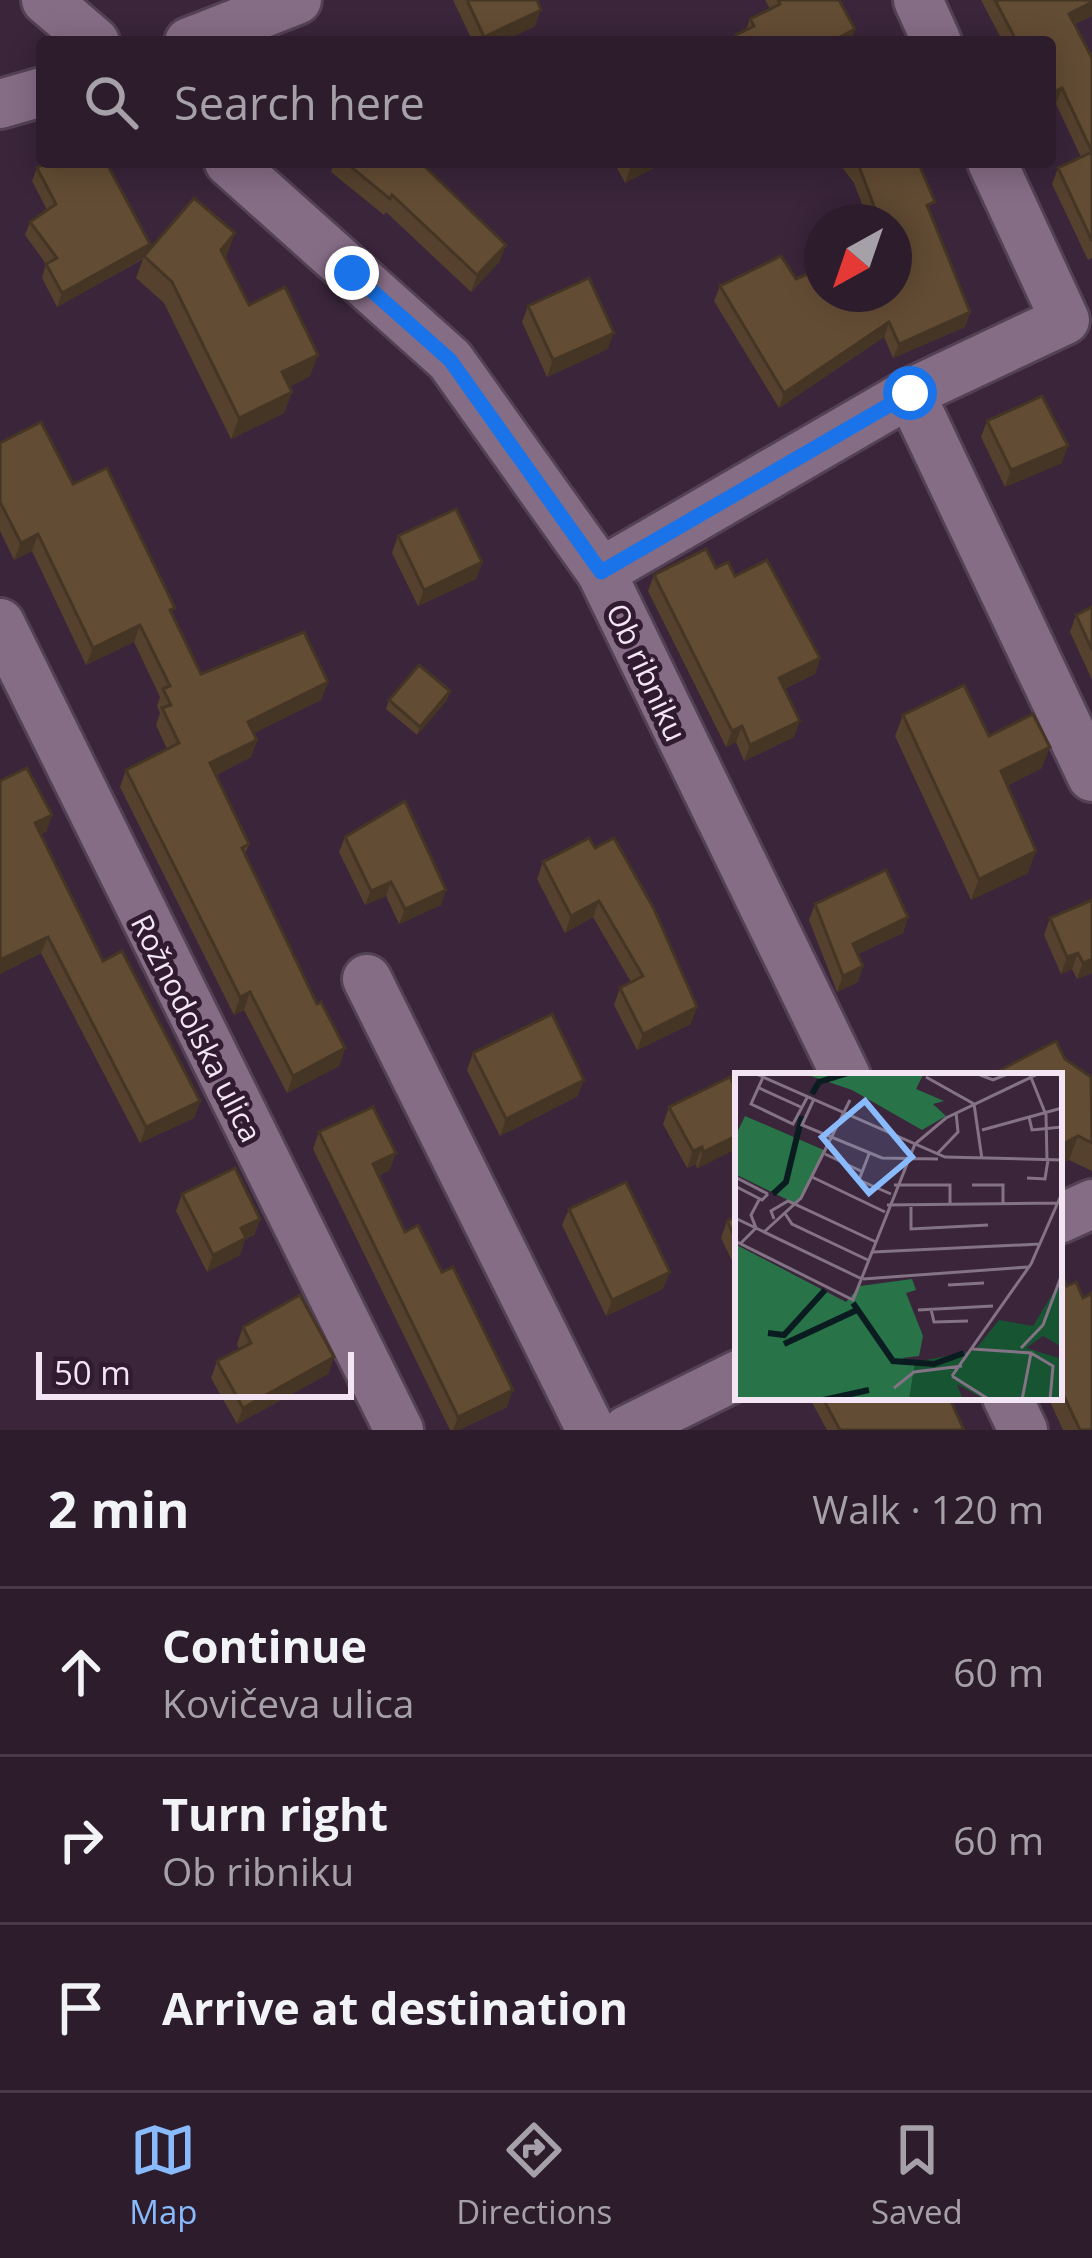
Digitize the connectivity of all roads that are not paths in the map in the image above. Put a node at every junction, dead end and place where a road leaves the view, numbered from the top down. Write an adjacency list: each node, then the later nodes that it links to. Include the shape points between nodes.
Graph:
1 (46, 0): 4 (street)
2 (297, 0): 5 (street)
3 (918, 0): 6 (street)
4 (88, 36)
5 (204, 36)
6 (934, 36)
7 (36, 94): 8 (street)
8 (0, 104)
9 (236, 168): 12 (street, Ob ribniku, via 450,360)
10 (995, 168): 11 (street, via 1065,320)
11 (910, 393): 12 (street); 14 (street)
12 (601, 572): 17 (street, Ob ribniku)
13 (0, 623): 22 (street, Rožnodolska ulica)
14 (1081, 724): 15 (street)
15 (1092, 777)
16 (367, 979): 23 (street)
17 (845, 1073)
18 (1092, 1204): 19 (street)
19 (1062, 1218)
20 (735, 1376): 24 (street)
21 (1008, 1400): 25 (street)
22 (399, 1430)
23 (591, 1430)
24 (627, 1430)
25 (1023, 1430)

